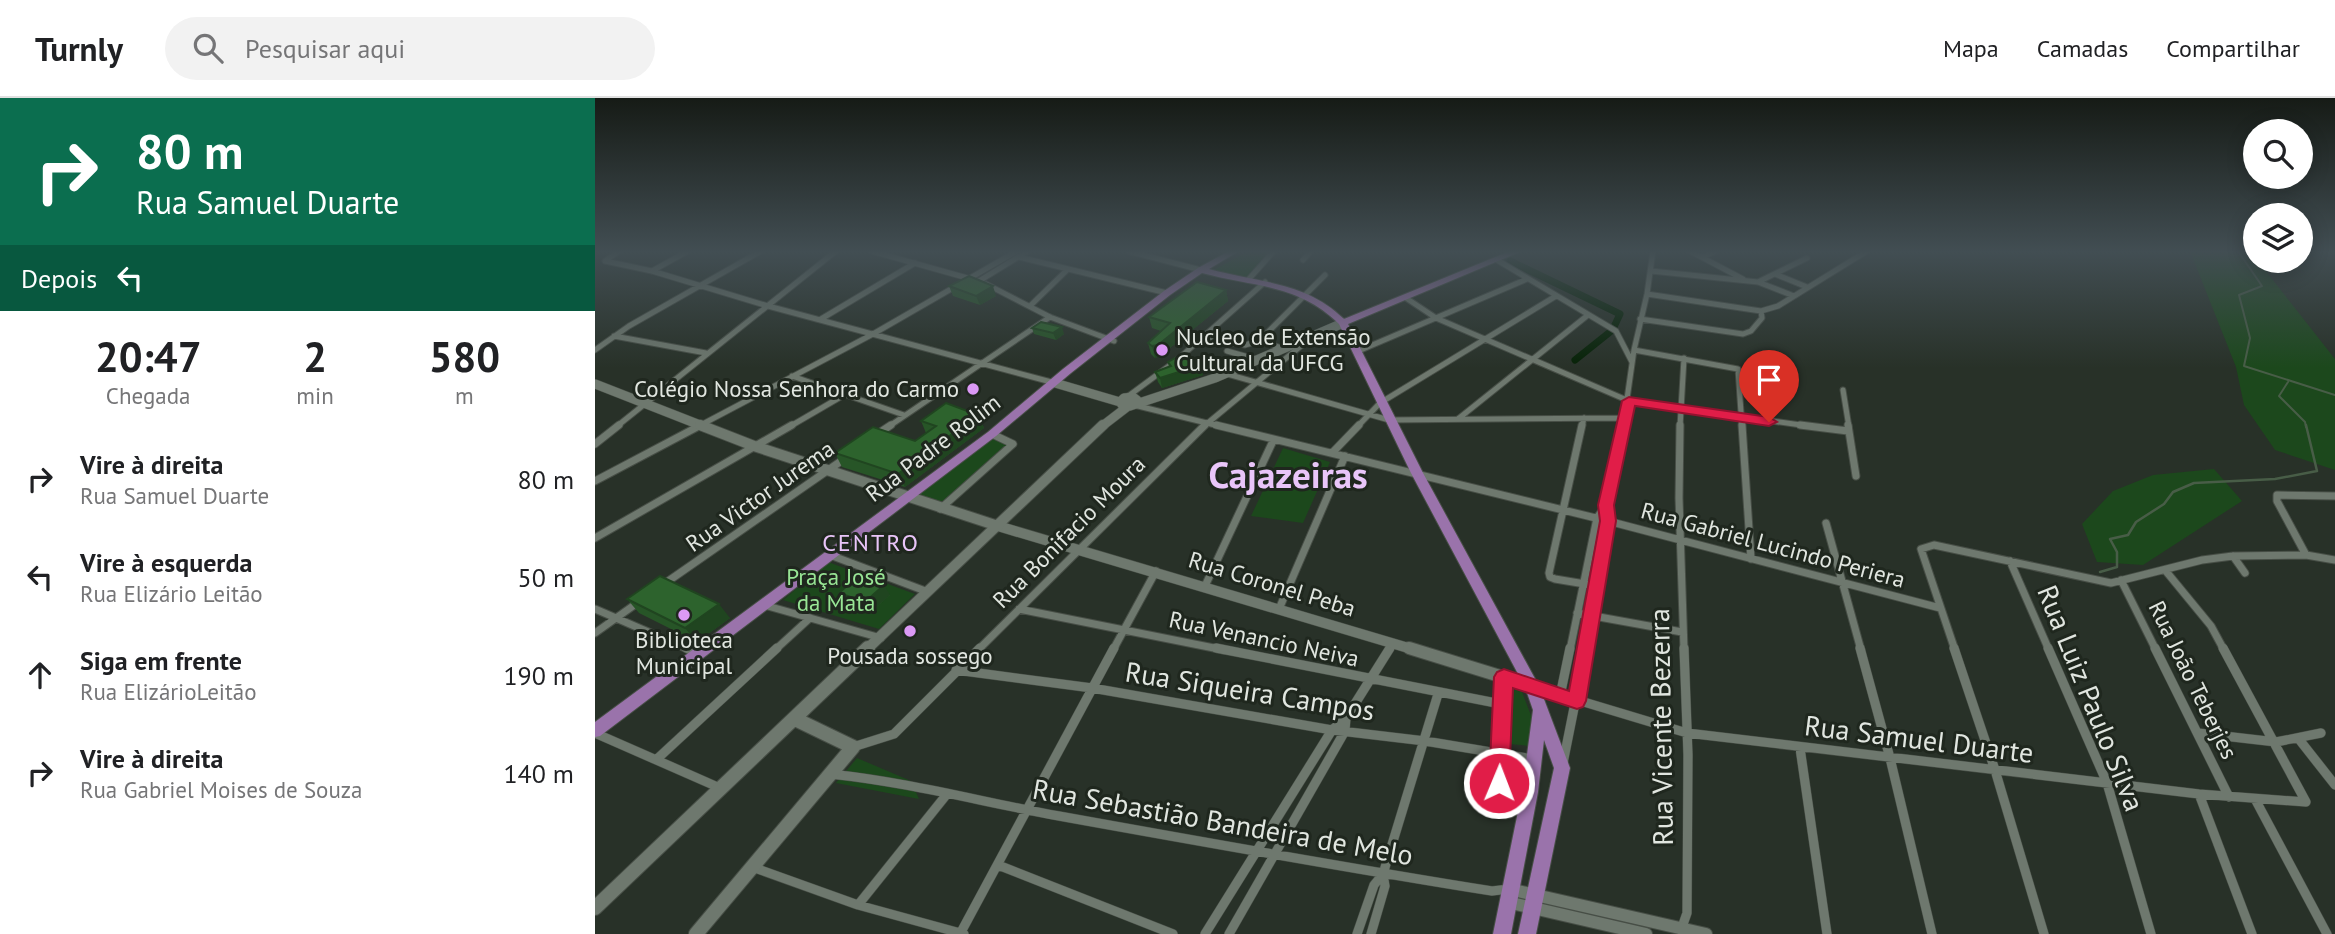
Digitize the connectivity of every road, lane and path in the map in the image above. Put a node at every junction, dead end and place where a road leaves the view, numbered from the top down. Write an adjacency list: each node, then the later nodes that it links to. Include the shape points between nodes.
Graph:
1 (692, 290): 38 (street)
2 (716, 290): 28 (street)
3 (788, 290): 28 (street)
4 (869, 290): 32 (street)
5 (951, 290): 37 (street)
6 (999, 290): 27 (street)
7 (1046, 290): 27 (street)
8 (1154, 290): 21 (street)
9 (1172, 290): 21 (main road)
10 (1177, 290): 41 (main road)
11 (1256, 290): 39 (street)
12 (1290, 290): 23 (main road)
13 (1311, 290): 23 (street)
14 (1412, 290): 35 (main road)
15 (1425, 290): 26 (main road)
16 (1501, 290): 33 (street)
17 (1546, 290): 24 (street)
18 (1648, 290): 22 (street)
19 (1779, 290): 25 (street)
20 (1803, 290): 25 (street)
21 (1167, 293): 41 (main road)
22 (1647, 294): 29 (street); 34 (street)
23 (1306, 295): 35 (main road); 42 (street)
24 (1556, 296): 30 (street); 40 (street)
25 (1794, 296): 29 (street)
26 (1406, 298): 33 (street); 35 (main road)
27 (1031, 305): 31 (street)
28 (768, 306): 32 (street); 48 (street)
29 (1761, 311): 34 (street, via 1758,325 1744,334)
30 (1588, 316): 36 (street); 50 (street)
31 (1050, 317): 41 (street); 55 (street)
32 (821, 318): 37 (street)
33 (1436, 318): 40 (street); 49 (street)
34 (1640, 319): 43 (street)
35 (1349, 320): 47 (main road); 49 (main road)
36 (1616, 331): 43 (street); 54 (street)
37 (873, 334): 55 (street); 57 (street)
38 (614, 336): 45 (street); 48 (street)
39 (1202, 338): 42 (street, via 1245,345); 52 (street)
40 (1483, 338): 50 (street); 65 (street)
41 (1110, 340): 58 (main road, Rua Padre Rolim)
42 (1259, 341): 47 (street)
43 (1636, 341): 44 (street)
44 (1634, 350): 51 (street); 54 (street)
45 (595, 351)
46 (1227, 351): 53 (street)
47 (1289, 351): 53 (main road); 59 (street, Rua Bonifacio Moura)
48 (706, 352): 66 (street)
49 (1356, 352): 65 (main road)
50 (1532, 358): 64 (street); 73 (street)
51 (1684, 358): 67 (street, Rua Vicente Bezerra); 72 (street, via 1738,369)
52 (1177, 360): 56 (street); 63 (street)
53 (1259, 360): 56 (main road)
54 (1632, 362): 64 (street)
55 (980, 363): 58 (street); 68 (street)
56 (1227, 374): 59 (street); 63 (main road, via 1157,398)
57 (792, 376): 62 (street); 76 (street)
58 (1059, 380): 63 (main road); 78 (main road, Rua Padre Rolim)
59 (1255, 382): 69 (street); 75 (street, Rua Bonifacio Moura)
60 (595, 384): 66 (main road)
61 (1843, 390): 77 (street)
62 (844, 395): 68 (street); 82 (street)
63 (1127, 401): 75 (street, Rua Gabriel Lucindo Periera); 98 (main road)
64 (1629, 401): 67 (street); 71 (street)
65 (1380, 403): 69 (street); 74 (main road)
66 (644, 404): 76 (main road); 81 (street)
67 (1679, 410): 72 (street); 100 (street, Rua Vicente Bezerra)
68 (904, 415): 79 (street)
69 (1367, 415): 74 (street); 83 (street)
70 (1584, 418): 71 (street); 73 (street); 94 (street)
71 (1624, 418): 92 (street)
72 (1743, 418): 77 (street); 105 (street)
73 (1458, 419): 74 (street)
74 (1389, 420): 87 (main road)
75 (1206, 424): 80 (street, Rua Gabriel Lucindo Periera); 101 (street, Rua Bonifacio Moura)
76 (697, 425): 82 (main road); 89 (street)
77 (1848, 431): 88 (street)
78 (992, 434): 91 (main road, Rua Padre Rolim); 93 (street, via 1013,444)
79 (871, 439)
80 (1273, 440): 83 (street, Rua Gabriel Lucindo Periera); 114 (street)
81 (595, 444)
82 (754, 446): 86 (main road); 99 (street)
83 (1332, 453): 85 (street, Rua Gabriel Lucindo Periera)
84 (849, 455): 86 (street, Rua Victor Jurema)
85 (1345, 456): 87 (street, Rua Gabriel Lucindo Periera); 123 (street)
86 (827, 471): 91 (main road); 116 (street, Rua Victor Jurema)
87 (1417, 474): 94 (street, Rua Gabriel Lucindo Periera); 137 (main road)
88 (1856, 476)
89 (595, 481)
90 (2335, 496): 103 (street, via 2276,496)
91 (905, 497): 93 (main road); 102 (main road, Rua Padre Rolim)
92 (1606, 505): 95 (street); 96 (street)
93 (939, 509): 98 (main road)
94 (1564, 510): 95 (street, Rua Gabriel Lucindo Periera); 112 (street, via 1550,577)
95 (1597, 519): 96 (street, Rua Gabriel Lucindo Periera); 112 (street)
96 (1608, 521): 100 (street, Rua Gabriel Lucindo Periera); 115 (street)
97 (1826, 523): 113 (street)
98 (998, 527): 101 (street, Rua Coronel Peba); 117 (main road)
99 (595, 538)
100 (1677, 540): 105 (street, Rua Gabriel Lucindo Periera); 129 (street, Rua Vicente Bezerra)
101 (1076, 551): 109 (street, Rua Coronel Peba); 122 (street, Rua Bonifacio Moura)
102 (830, 555): 117 (street); 119 (main road, Rua Padre Rolim)
103 (2306, 555): 104 (street); 106 (street)
104 (2233, 556): 108 (street); 110 (street)
105 (1751, 559): 113 (street, Rua Gabriel Lucindo Periera)
106 (2335, 560)
107 (2010, 561): 111 (street, via 2111,583); 120 (street, via 1934,545 1921,549); 164 (street, Rua Luiz Paulo Silva)
108 (2165, 570): 111 (street); 154 (street, via 2211,626)
109 (1156, 571): 114 (street, Rua Coronel Peba); 128 (street)
110 (2245, 573)
111 (2121, 580): 150 (street, Rua João Teberjes)
112 (1583, 583): 115 (street); 124 (street)
113 (1841, 584): 120 (street, Rua Gabriel Lucindo Periera); 158 (street)
114 (1205, 586): 123 (street, Rua Coronel Peba)
115 (1597, 586): 125 (street)
116 (659, 588)
117 (928, 592): 131 (main road)
118 (648, 596): 127 (street)
119 (764, 605): 126 (street); 133 (main road, Rua Padre Rolim)
120 (1940, 608): 162 (street)
121 (595, 609): 127 (street)
122 (1019, 609): 128 (street, Rua Venancio Neiva); 134 (street, Rua Bonifacio Moura)
123 (1279, 609): 132 (street, Rua Coronel Peba)
124 (1577, 613): 125 (street); 140 (street)
125 (1592, 616): 129 (street); 141 (street)
126 (810, 618): 131 (street); 159 (street)
127 (615, 619): 130 (street); 133 (street)
128 (1125, 628): 136 (street, Rua Venancio Neiva); 138 (street)
129 (1682, 632): 149 (street, Rua Vicente Bezerra)
130 (595, 633)
131 (881, 638): 145 (main road)
132 (1393, 643): 135 (street, Rua Coronel Peba); 136 (street)
133 (699, 654): 148 (main road, Rua Padre Rolim)
134 (956, 670): 138 (street, Rua Siqueira Campos); 155 (street, Rua Bonifacio Moura, via 894,734)
135 (1504, 677): 137 (street, Rua Coronel Peba); 142 (street)
136 (1369, 681): 139 (street, Rua Venancio Neiva); 144 (street)
137 (1532, 687): 140 (street, Rua Samuel Duarte); 143 (main road)
138 (1092, 688): 146 (street, Rua Siqueira Campos); 172 (street)
139 (1438, 694): 142 (street, Rua Venancio Neiva); 153 (street)
140 (1560, 696): 141 (street, Rua Samuel Duarte)
141 (1577, 701): 149 (street, Rua Samuel Duarte); 161 (street)
142 (1501, 704): 157 (street)
143 (1541, 711): 160 (main road); 161 (main road)
144 (1346, 718): 146 (street); 147 (street)
145 (795, 719): 155 (main road); 166 (main road)
146 (1332, 730): 147 (street, Rua Siqueira Campos); 173 (street)
147 (1345, 731): 153 (street, Rua Siqueira Campos); 174 (street)
148 (595, 732): 159 (street)
149 (1687, 733): 156 (street, Rua Samuel Duarte); 182 (street, Rua Vicente Bezerra, via 1687,913)
150 (2198, 733): 154 (street); 170 (street, Rua João Teberjes)
151 (2321, 733): 152 (street)
152 (2298, 737): 154 (street); 165 (street)
153 (1425, 741): 157 (street, Rua Siqueira Campos); 177 (street)
154 (2276, 742): 171 (street, Rua Samuel Duarte, via 2306,802)
155 (853, 747): 163 (main road)
156 (1800, 748): 158 (street, Rua Samuel Duarte); 193 (street)
157 (1499, 754): 160 (street, Rua Siqueira Campos); 167 (street, via 1499,783 1508,790)
158 (1890, 758): 162 (street, Rua Samuel Duarte); 194 (street)
159 (657, 759): 166 (street)
160 (1535, 759): 167 (main road)
161 (1562, 768): 179 (main road)
162 (1995, 770): 164 (street, Rua Samuel Duarte); 195 (street)
163 (830, 774): 168 (street, Rua Sebastião Bandeira de Melo); 176 (main road)
164 (2107, 783): 169 (street, Rua Samuel Duarte); 196 (street, Rua Luiz Paulo Silva)
165 (2335, 785)
166 (720, 788): 181 (main road)
167 (1530, 792): 178 (main road)
168 (947, 794): 172 (street, Rua Sebastião Bandeira de Melo); 180 (street)
169 (2199, 794): 170 (street, Rua Samuel Duarte); 197 (street)
170 (2229, 797): 171 (street, Rua Samuel Duarte)
171 (2255, 799): 198 (street)
172 (1026, 810): 173 (street, Rua Sebastião Bandeira de Melo); 175 (street)
173 (1256, 852): 174 (street, Rua Sebastião Bandeira de Melo); 186 (street)
174 (1276, 856): 177 (street, Rua Sebastião Bandeira de Melo); 187 (street)
175 (998, 864): 184 (street); 185 (street)
176 (751, 866): 180 (street); 183 (main road)
177 (1383, 874): 178 (street, Rua Sebastião Bandeira de Melo); 188 (street, via 1374,885); 189 (street, via 1385,887)
178 (1508, 895): 179 (street); 190 (main road)
179 (1533, 901): 182 (street); 191 (main road); 192 (street)
180 (858, 905): 184 (street)
181 (595, 908)
182 (1691, 932)
183 (696, 934)
184 (962, 934)
185 (1173, 934)
186 (1205, 934)
187 (1229, 934)
188 (1357, 934)
189 (1371, 934)
190 (1502, 934)
191 (1527, 934)
192 (1646, 934)
193 (1827, 934)
194 (1932, 934)
195 (2044, 934)
196 (2151, 934)
197 (2252, 934)
198 (2327, 934)

